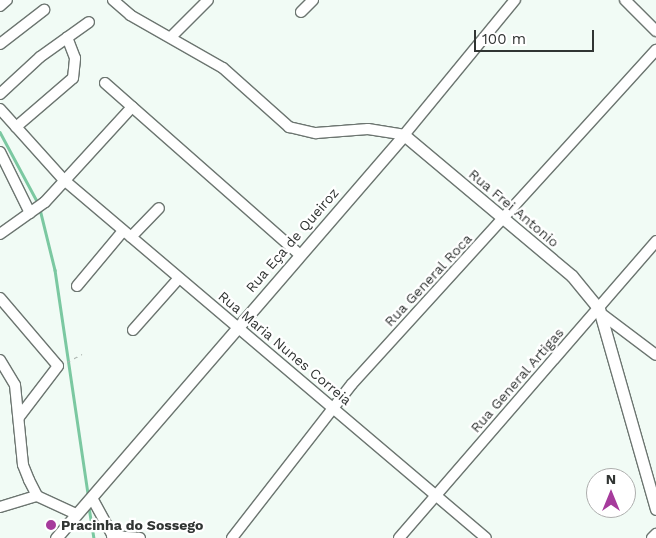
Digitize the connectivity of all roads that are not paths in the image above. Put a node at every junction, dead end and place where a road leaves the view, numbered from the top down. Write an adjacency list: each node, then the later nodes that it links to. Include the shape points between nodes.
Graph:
1 (7, 0): 7 (street)
2 (113, 0): 13 (street, via 130,15)
3 (208, 0): 13 (street)
4 (313, 0): 9 (street)
5 (515, 0): 21 (street, Rua Eça de Queiroz)
6 (625, 0): 11 (street)
7 (0, 6)
8 (44, 10): 14 (street)
9 (301, 12)
10 (89, 22): 12 (street)
11 (656, 30)
12 (67, 37): 17 (street); 20 (street, via 75,58 73,78)
13 (171, 37): 21 (street, via 234,76 268,112 289,127 316,134 368,129)
14 (0, 44)
15 (656, 50): 26 (street, Rua General Roca)
16 (105, 83): 18 (street)
17 (0, 94)
18 (132, 106): 23 (street); 30 (street)
19 (0, 109): 20 (street, Rua Maria Nunes Correia)
20 (16, 127): 23 (street, Rua Maria Nunes Correia)
21 (404, 135): 26 (street, Rua Frei Antonio); 30 (street, Rua Eça de Queiroz)
22 (0, 152): 25 (street)
23 (64, 180): 25 (street); 28 (street, Rua Maria Nunes Correia)
24 (159, 208): 28 (street)
25 (33, 211): 27 (street)
26 (503, 220): 34 (street, Rua Frei Antonio, via 572,276); 39 (street, Rua General Roca)
27 (0, 234)
28 (127, 234): 31 (street, Rua Maria Nunes Correia); 32 (street)
29 (656, 241): 34 (street, Rua General Artigas)
30 (299, 254): 35 (street, Rua Eça de Queiroz)
31 (179, 278): 35 (street, Rua Maria Nunes Correia); 36 (street)
32 (77, 286)
33 (0, 298): 40 (street, via 60,365)
34 (601, 312): 37 (street, Rua Frei Antonio); 41 (street, Rua General Artigas); 45 (street)
35 (238, 327): 39 (street, Rua Maria Nunes Correia); 43 (street, Rua Eça de Queiroz)
36 (133, 330)
37 (656, 355)
38 (0, 360): 40 (street, via 15,384)
39 (335, 407): 41 (street, Rua Maria Nunes Correia); 51 (street, Rua General Roca)
40 (19, 417): 42 (street, via 23,465)
41 (437, 494): 48 (street, Rua Maria Nunes Correia); 52 (street, Rua General Artigas)
42 (38, 496): 43 (street); 44 (street)
43 (86, 505): 47 (street); 49 (street, Rua Eça de Queiroz)
44 (0, 507)
45 (656, 510)
46 (656, 534): 53 (street)
47 (113, 537): 50 (street)
48 (484, 537)
49 (56, 538)
50 (140, 538)
51 (232, 538)
52 (399, 538)
53 (652, 538)

